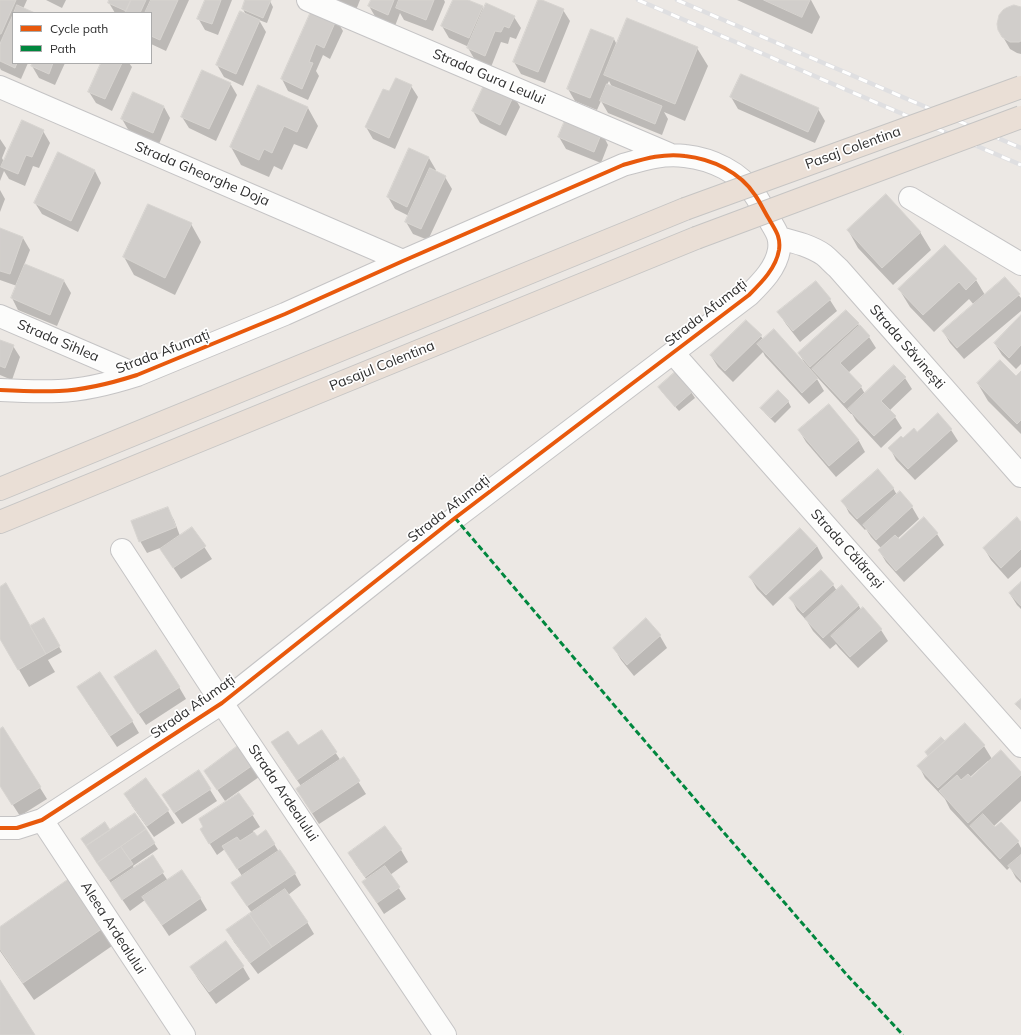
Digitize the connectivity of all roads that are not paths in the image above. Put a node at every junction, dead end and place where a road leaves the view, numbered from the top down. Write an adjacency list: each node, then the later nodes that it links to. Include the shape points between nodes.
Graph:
1 (308, 0): 5 (street, Strada Gura Leului)
2 (1021, 86): 16 (highway, Pasaj Colentina, bridge, via 685,209)
3 (0, 87): 9 (street, Strada Gheorghe Doja)
4 (1021, 117): 7 (highway, Pasaj Colentina, bridge)
5 (669, 154): 8 (street, Strada Afumați, via 707,160 740,178 755,194); 9 (street, Strada Afumați, via 622,166)
6 (910, 198): 10 (street)
7 (696, 238): 17 (highway, Pasajul Colentina)
8 (780, 238): 12 (street, Strada Afumați, via 774,265 749,295); 15 (street, Strada Săvinești, via 813,249 838,268)
9 (403, 261): 13 (street, Strada Afumați, via 285,314)
10 (1021, 264)
11 (0, 316): 13 (street, Strada Sihlea)
12 (672, 353): 19 (street, Strada Afumați, via 455,518); 20 (street, Strada Călărași)
13 (137, 375): 14 (street, Strada Afumați, via 109,384 59,392)
14 (0, 390)
15 (1021, 476)
16 (0, 489)
17 (0, 522)
18 (122, 550): 19 (street, Strada Ardealului)
19 (222, 703): 21 (street, Strada Afumați); 24 (street, Strada Ardealului)
20 (1021, 746)
21 (42, 820): 22 (street, Strada Afumați, via 17,828); 23 (street, Aleea Ardealului)
22 (0, 828)
23 (184, 1035)
24 (446, 1035)

